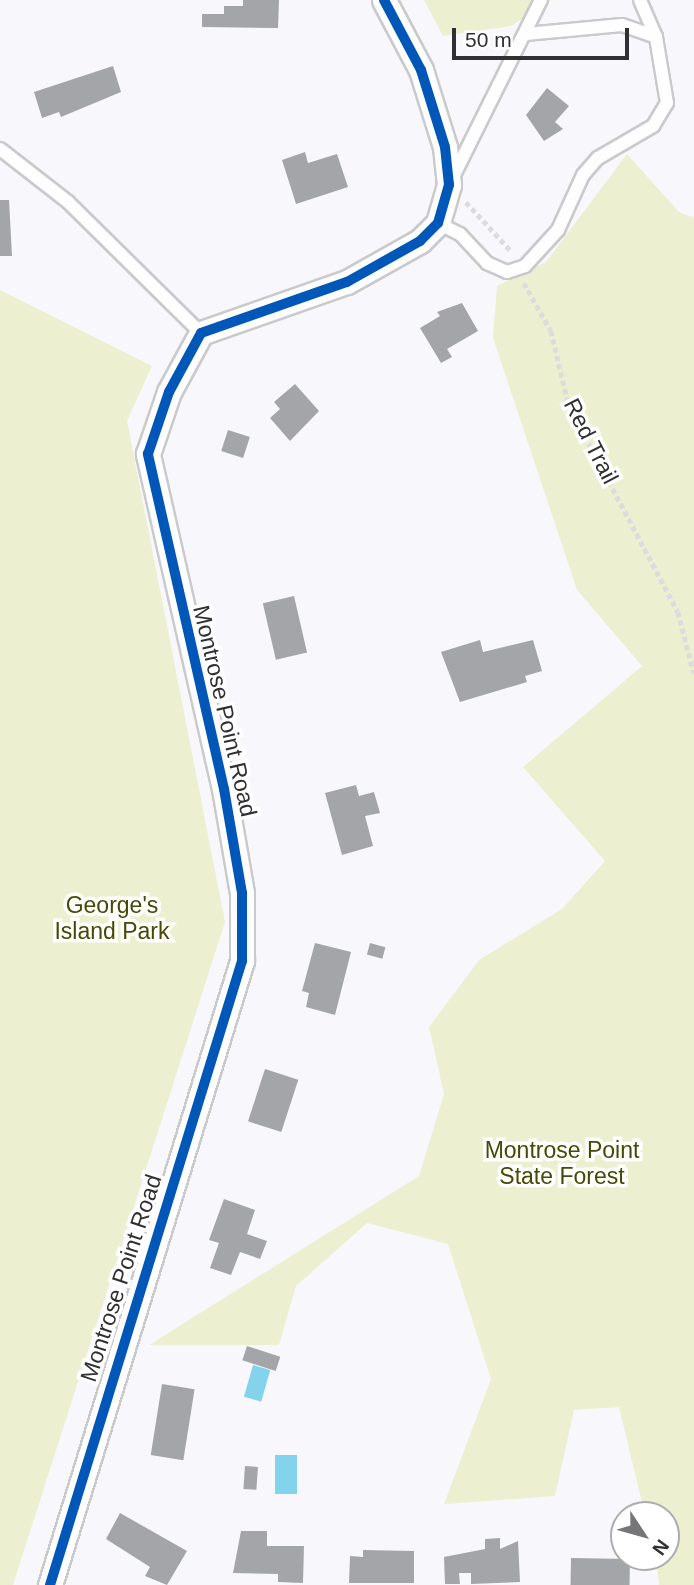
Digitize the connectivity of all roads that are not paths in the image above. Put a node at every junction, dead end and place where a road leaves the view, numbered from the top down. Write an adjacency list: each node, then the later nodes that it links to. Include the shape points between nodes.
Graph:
1 (384, 0): 7 (street, via 421,70)
2 (541, 0): 4 (lane)
3 (640, 0): 5 (lane)
4 (526, 34): 5 (lane, via 622,25); 7 (lane)
5 (656, 37): 8 (lane, via 667,103 653,126 598,158 551,240 518,269 507,272 488,263 460,234)
6 (0, 149): 9 (lane, via 68,202)
7 (449, 185): 8 (street)
8 (438, 223): 9 (street, via 420,241 347,282)
9 (201, 333): 10 (street, Montrose Point Road, via 169,392 148,454 226,802 242,893 242,961)
10 (50, 1585)

